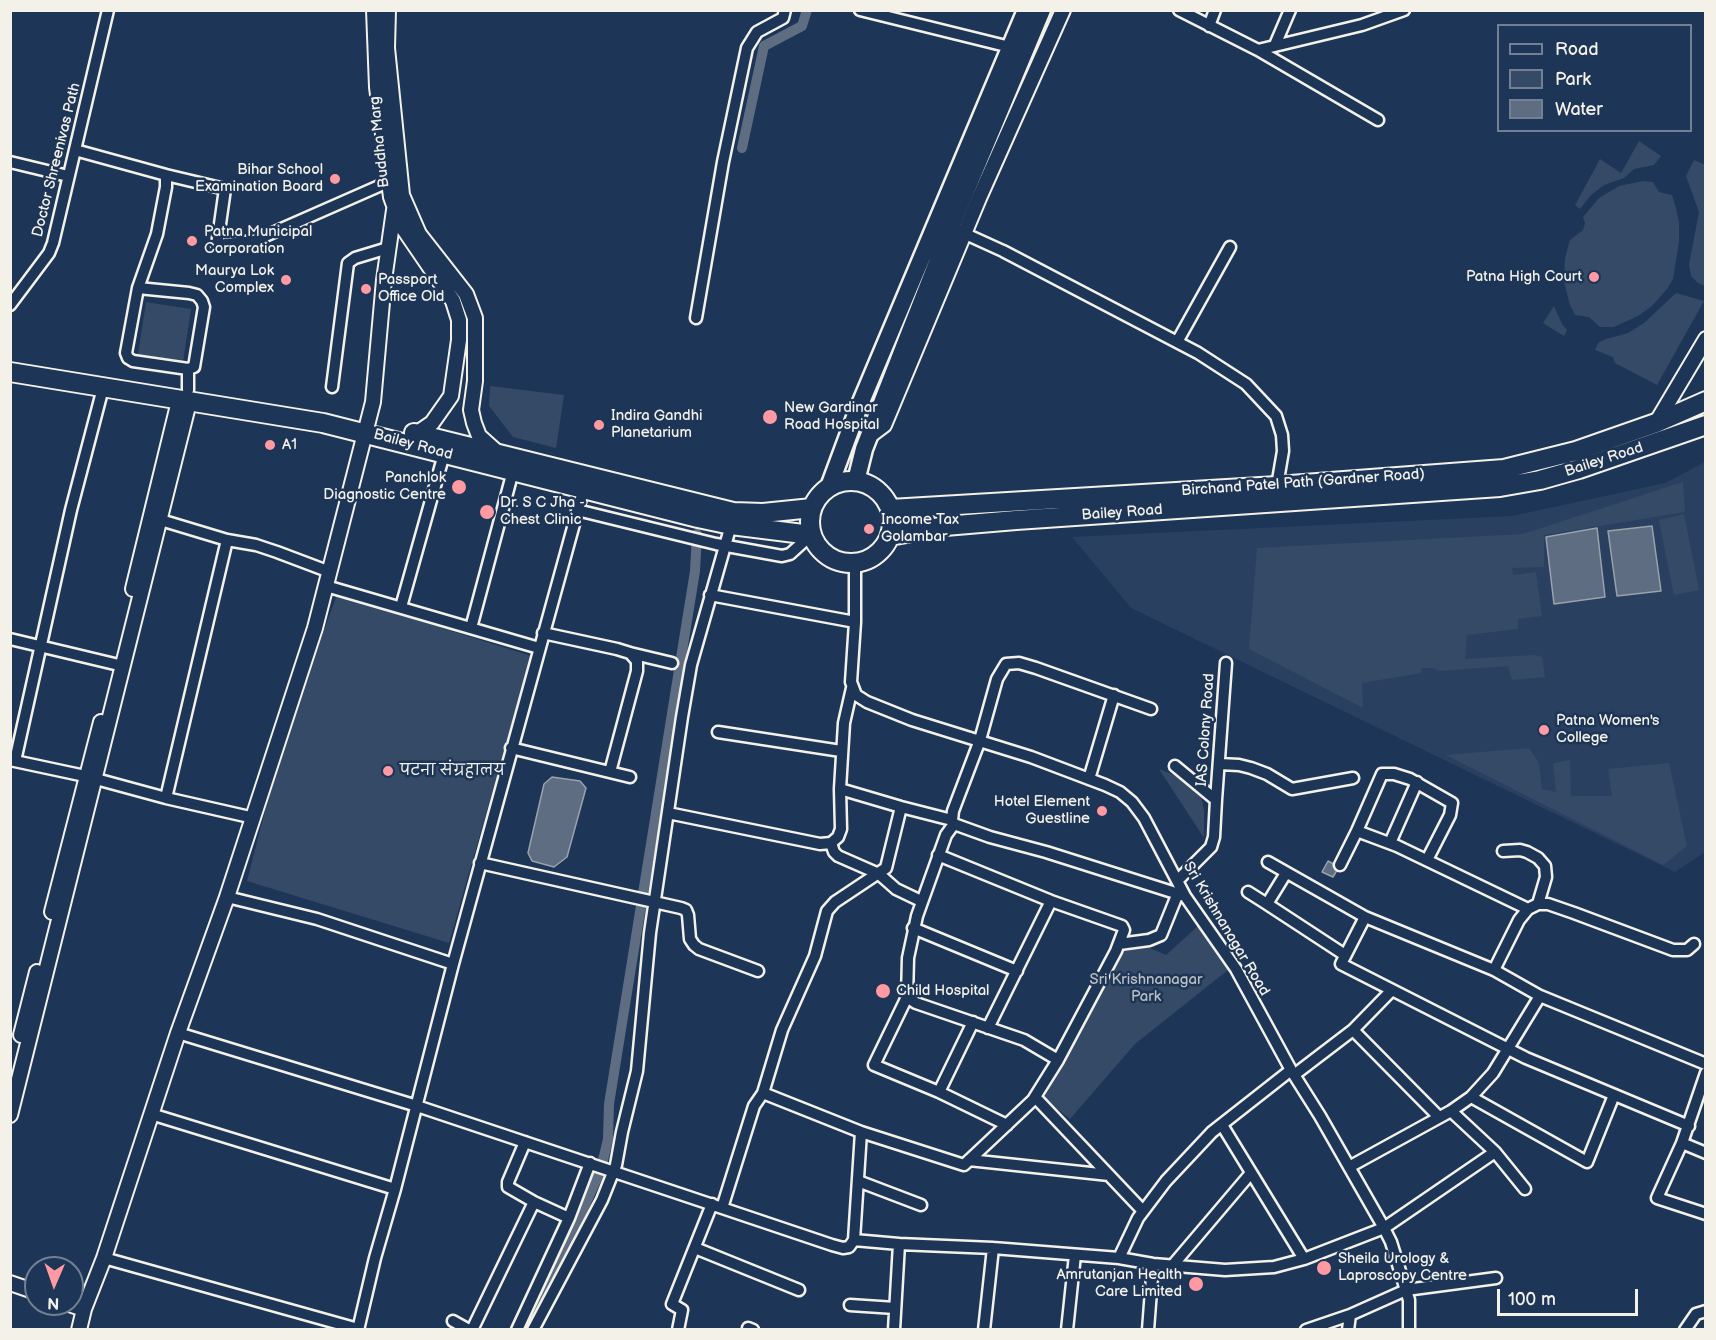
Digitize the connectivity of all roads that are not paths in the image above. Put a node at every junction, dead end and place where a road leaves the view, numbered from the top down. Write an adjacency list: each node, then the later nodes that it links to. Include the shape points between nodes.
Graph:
1 (108, 10): 18 (street, Doctor Shreenivas Path)
2 (374, 10): 22 (street, Buddha Marg, via 377,87)
3 (388, 10): 22 (street, Buddha Marg)
4 (785, 10): 29 (street, via 783,18 757,32 747,48)
5 (860, 10): 15 (street)
6 (1026, 10): 15 (main road)
7 (1042, 10): 15 (main road)
8 (1063, 10): 24 (street)
9 (1179, 10): 13 (street)
10 (1215, 10): 13 (street)
11 (1290, 10): 14 (street)
12 (1404, 10): 14 (street, via 1382,20)
13 (1209, 26): 16 (street)
14 (1275, 45): 16 (street)
15 (1017, 49): 24 (main road)
16 (1257, 50): 17 (street)
17 (1378, 120)
18 (75, 150): 20 (street); 21 (street, Doctor Shreenivas Path)
19 (10, 162): 21 (street)
20 (166, 175): 22 (street, via 225,189 217,245 254,241); 27 (street, via 157,234)
21 (68, 176): 28 (street, Doctor Shreenivas Path, via 53,243)
22 (394, 180): 23 (street, Buddha Marg); 44 (street, Buddha Marg, via 419,234 466,294 475,318 471,410 479,436)
23 (394, 210): 26 (street); 42 (street, Buddha Marg, via 409,239 453,301 459,320 451,396 432,423)
24 (951, 227): 31 (street); 46 (main road, via 868,437); 49 (main road, via 858,409)
25 (1230, 247): 31 (street)
26 (388, 248): 35 (street, via 348,263); 41 (street, via 373,402)
27 (138, 288): 33 (street, via 128,358); 33 (street, via 189,292 202,301 196,361)
28 (10, 305)
29 (696, 318)
30 (1706, 339): 39 (street)
31 (1177, 342): 48 (street, via 1246,384 1275,416 1283,451)
32 (10, 361): 37 (highway, Bailey Road)
33 (188, 369): 37 (street)
34 (10, 372): 36 (highway, Bailey Road)
35 (332, 387)
36 (104, 388): 37 (highway, Bailey Road); 67 (street)
37 (186, 398): 41 (highway, Bailey Road, via 323,423); 53 (street)
38 (1706, 401): 39 (highway, Birchand Patel Path (Gardner Road))
39 (1656, 423): 48 (highway, Birchand Patel Path (Gardner Road), via 1515,467)
40 (1706, 425): 56 (highway, Bailey Road, via 1580,469 1500,487 1016,520)
41 (367, 427): 42 (highway, Bailey Road); 43 (highway, Bailey Road); 60 (street)
42 (416, 434): 44 (highway, Bailey Road)
43 (444, 454): 45 (highway, Bailey Road); 62 (street)
44 (500, 455): 47 (highway, Bailey Road)
45 (513, 471): 47 (highway, Bailey Road); 64 (street)
46 (856, 481): 49 (highway); 51 (highway, via 873,487)
47 (586, 483): 50 (highway, Bailey Road, via 733,512); 52 (street); 54 (highway, Bailey Road)
48 (1277, 486): 51 (highway, Birchand Patel Path (Gardner Road))
49 (829, 487): 50 (highway)
50 (812, 508): 55 (highway)
51 (890, 509): 56 (highway)
52 (577, 510): 58 (street); 65 (street)
53 (155, 519): 57 (street); 70 (street)
54 (731, 525): 55 (highway, Bailey Road); 58 (street)
55 (811, 536): 58 (street, via 782,556); 59 (highway, via 828,557)
56 (890, 536): 59 (highway, via 880,552)
57 (227, 540): 60 (street, via 277,552); 90 (street)
58 (720, 545): 61 (street)
59 (855, 563): 63 (street)
60 (328, 579): 62 (street); 94 (street)
61 (710, 595): 63 (street); 93 (street, via 692,665)
62 (401, 607): 64 (street)
63 (855, 622): 73 (street)
64 (471, 628): 68 (street)
65 (543, 633): 68 (street); 69 (street)
66 (10, 639): 67 (street)
67 (39, 646): 70 (street); 80 (street)
68 (539, 648): 78 (street)
69 (630, 653): 71 (street); 83 (street, via 637,661 637,671)
70 (120, 662): 85 (street)
71 (672, 663)
72 (1226, 663): 81 (street, IAS Colony Road)
73 (852, 687): 77 (street, Sri Krishnanagar Road, via 861,699 898,715); 79 (street)
74 (1114, 695): 75 (street); 77 (street, via 1019,663 1005,664); 87 (street)
75 (1151, 709)
76 (718, 732): 79 (street)
77 (980, 740): 87 (street, Sri Krishnanagar Road); 95 (street, via 953,811)
78 (512, 748): 83 (street); 103 (street)
79 (841, 751): 89 (street)
80 (13, 760): 85 (street)
81 (1219, 764): 86 (street, via 1251,768 1292,789); 91 (street, IAS Colony Road)
82 (1175, 766): 91 (street, IAS Colony Road)
83 (610, 772): 84 (street)
84 (630, 777)
85 (91, 778): 90 (street); 137 (street); 146 (street)
86 (1353, 778)
87 (1089, 779): 107 (street, Sri Krishnanagar Road, via 1120,792 1132,802)
88 (1417, 782): 96 (street, via 1382,774); 98 (street); 101 (street, via 1452,803 1450,815)
89 (840, 789): 92 (street); 97 (street, via 841,829)
90 (166, 798): 94 (street)
91 (1216, 800): 107 (street, IAS Colony Road, via 1211,847)
92 (902, 807): 95 (street); 106 (street, via 888,864)
93 (668, 813): 97 (street); 111 (street)
94 (254, 818): 110 (street)
95 (953, 822): 100 (street); 109 (street, via 990,837)
96 (1357, 831): 98 (street); 104 (street)
97 (831, 843): 106 (street, via 838,856)
98 (1390, 843): 101 (street)
99 (1503, 851): 115 (street, via 1527,852 1545,866 1546,877)
100 (938, 855): 112 (street); 113 (street)
101 (1426, 860): 115 (street)
102 (1268, 862): 105 (street)
103 (480, 863): 111 (street); 121 (street)
104 (1340, 865)
105 (1286, 873): 114 (street); 116 (street)
106 (879, 874): 113 (street, via 896,890); 139 (street, via 827,911 815,956 782,1030)
107 (1178, 880): 109 (street, Sri Krishnanagar Road)
108 (1248, 892): 114 (street)
109 (1181, 895): 118 (street, via 1161,935); 135 (street, Sri Krishnanagar Road, via 1236,969)
110 (227, 897): 121 (street, via 317,919); 131 (street)
111 (652, 900): 123 (street, via 686,910 690,939 699,949); 159 (street, via 638,1071)
112 (1051, 901): 118 (street, via 1122,926); 124 (street)
113 (921, 902): 117 (street)
114 (1267, 904): 120 (street)
115 (1533, 906): 119 (street, via 1548,904 1574,912 1673,950 1687,950); 122 (street, via 1511,935)
116 (1365, 917): 120 (street); 122 (street)
117 (913, 928): 124 (street); 127 (street)
118 (1119, 944): 133 (street)
119 (1694, 944)
120 (1345, 955): 125 (street, via 1341,964)
121 (453, 964): 143 (street)
122 (1494, 970): 126 (street)
123 (758, 971)
124 (1017, 971): 129 (street)
125 (1392, 990): 130 (street); 132 (street)
126 (1540, 996): 132 (street); 134 (street)
127 (908, 997): 128 (street); 138 (street, via 874,1065)
128 (973, 1022): 129 (street); 138 (street)
129 (988, 1028): 133 (street, via 1024,1040)
130 (1353, 1030): 135 (street); 147 (street)
131 (178, 1033): 143 (street); 145 (street)
132 (1509, 1049): 140 (street); 142 (street)
133 (1058, 1060): 141 (street)
134 (1706, 1064)
135 (1292, 1072): 149 (street); 158 (street, Sri Krishnanagar Road)
136 (1706, 1073): 150 (street)
137 (10, 1080)
138 (939, 1092): 148 (street)
139 (763, 1093): 151 (street); 167 (street, via 754,1106)
140 (1614, 1095): 142 (street, via 1587,1162); 150 (street)
141 (1035, 1097): 148 (street); 161 (street)
142 (1471, 1097): 144 (street)
143 (417, 1106): 152 (street); 163 (street)
144 (1451, 1111): 147 (street); 154 (street)
145 (151, 1114): 163 (street); 177 (street)
146 (10, 1115)
147 (1438, 1116): 158 (street)
148 (1007, 1125): 156 (street)
149 (1222, 1125): 160 (street); 168 (street, via 1166,1181)
150 (1689, 1125): 153 (street)
151 (861, 1132): 156 (street, via 964,1165); 162 (street)
152 (525, 1142): 157 (street); 165 (street, via 508,1185)
153 (1682, 1143): 155 (street); 169 (street, via 1658,1198)
154 (1495, 1152): 164 (street); 171 (street)
155 (1706, 1153)
156 (969, 1160): 161 (street)
157 (592, 1164): 159 (street); 170 (street)
158 (1349, 1167): 171 (street, Sri Krishnanagar Road)
159 (611, 1170): 167 (street); 194 (street, via 602,1200)
160 (1251, 1173): 179 (street); 181 (street)
161 (1109, 1175): 168 (street)
162 (858, 1181): 166 (street); 172 (street)
163 (395, 1189): 191 (street)
164 (1525, 1189)
165 (534, 1202): 170 (street); 192 (street)
166 (921, 1205)
167 (717, 1206): 172 (street, via 843,1248); 174 (street)
168 (1143, 1211): 178 (street)
169 (1706, 1214)
170 (569, 1218): 193 (street)
171 (1384, 1228): 179 (street); 184 (street, Sri Krishnanagar Road)
172 (854, 1240): 173 (street)
173 (899, 1244): 175 (street); 186 (street)
174 (695, 1248): 183 (street); 195 (street, via 672,1304 682,1310)
175 (993, 1248): 176 (street); 197 (street)
176 (1076, 1255): 178 (street); 198 (street)
177 (104, 1258): 187 (street); 191 (street)
178 (1119, 1258): 180 (street)
179 (1304, 1259): 181 (street, via 1274,1267 1225,1270)
180 (1153, 1264): 181 (street); 199 (street)
181 (1172, 1266)
182 (1496, 1278): 184 (street)
183 (799, 1290)
184 (1406, 1290): 189 (street); 202 (street, Sri Krishnanagar Road)
185 (850, 1305): 186 (street)
186 (895, 1308): 196 (street)
187 (84, 1309)
188 (1706, 1311): 203 (street, via 1696,1314)
189 (1350, 1315): 200 (street); 201 (street)
190 (453, 1321): 192 (street)
191 (358, 1329)
192 (470, 1329)
193 (517, 1329)
194 (533, 1329)
195 (678, 1329)
196 (894, 1329)
197 (984, 1329)
198 (1067, 1329)
199 (1148, 1329)
200 (1306, 1329)
201 (1348, 1329)
202 (1409, 1329)
203 (1685, 1329)

